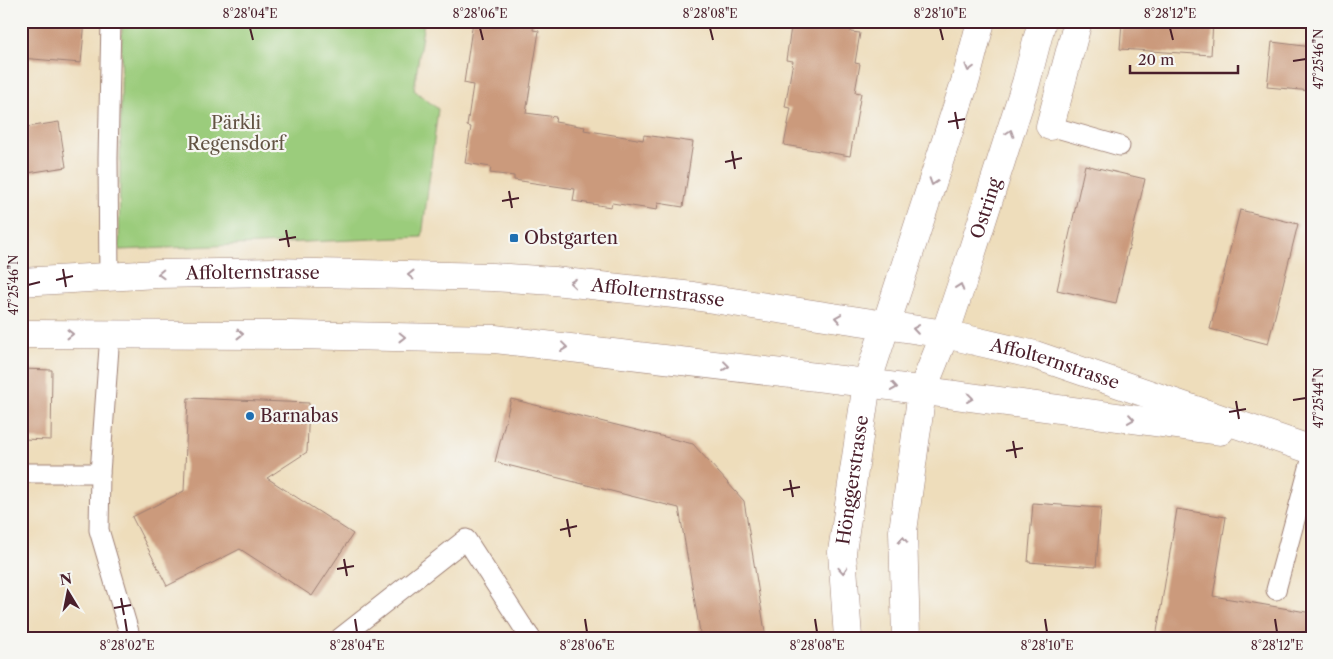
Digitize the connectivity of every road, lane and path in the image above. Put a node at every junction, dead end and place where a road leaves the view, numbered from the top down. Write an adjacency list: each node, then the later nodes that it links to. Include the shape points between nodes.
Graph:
1 (111, 21): 7 (lane)
2 (981, 21): 9 (street, one-way to 9, via 966,79)
3 (1042, 21): 12 (street, Ostring, one-way to 3, via 1026,82)
4 (1078, 21): 5 (street)
5 (1050, 126): 6 (lane)
6 (1120, 146)
7 (109, 278): 8 (street, Affolternstrasse); 9 (street, Affolternstrasse, one-way to 7, via 693,296 510,278 274,272)
8 (21, 282)
9 (886, 325): 12 (street, Affolternstrasse, one-way to 9); 13 (street, Hönggerstrasse)
10 (21, 334): 11 (street, Affolternstrasse, one-way to 11)
11 (110, 334): 13 (street, Affolternstrasse, one-way to 13, via 496,339); 19 (lane)
12 (945, 334): 14 (street, Ostring); 15 (street, Affolternstrasse, via 1035,355)
13 (867, 383): 14 (street, Affolternstrasse, one-way to 14); 24 (street, Hönggerstrasse, one-way to 24, via 842,552)
14 (922, 391): 15 (street, Affolternstrasse, one-way to 15); 25 (street, one-way to 14, via 903,531)
15 (1276, 439): 16 (street, Affolternstrasse)
16 (1312, 450)
17 (1312, 457): 20 (lane)
18 (21, 473): 19 (lane)
19 (100, 473): 21 (lane, via 99,530)
20 (1276, 590)
21 (129, 632)
22 (340, 638): 23 (lane, via 466,539)
23 (531, 638)
24 (848, 638)
25 (906, 638)

